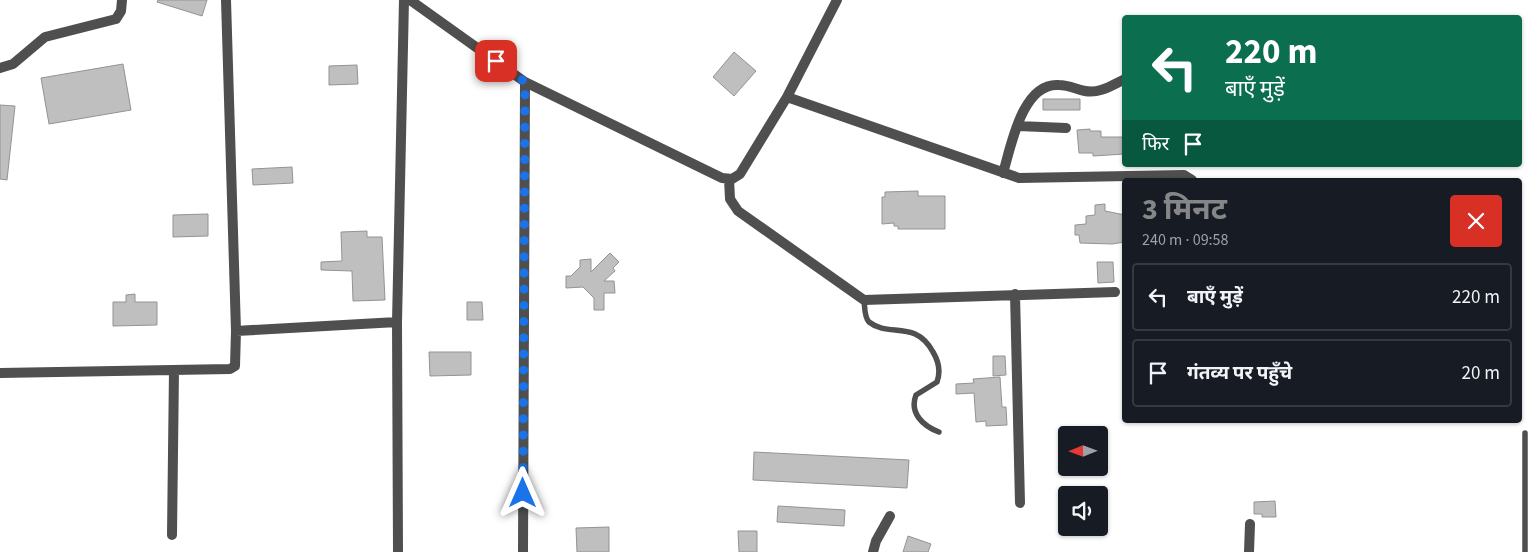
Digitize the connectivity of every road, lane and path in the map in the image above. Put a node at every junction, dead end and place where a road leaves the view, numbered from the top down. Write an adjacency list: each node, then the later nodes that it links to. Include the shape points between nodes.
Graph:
1 (122, 0): 6 (street, via 119,15 110,22 45,38 13,64)
2 (226, 0): 19 (street)
3 (404, 0): 18 (street)
4 (410, 0): 8 (street)
5 (837, 0): 9 (street)
6 (0, 68)
7 (1122, 81): 10 (street, via 1094,92 1060,85 1039,90 1028,102)
8 (525, 82): 14 (street); 29 (street)
9 (788, 97): 12 (street); 14 (street, via 740,174)
10 (1018, 126): 11 (street); 12 (street)
11 (1066, 128)
12 (1003, 173): 13 (street, via 1030,179 1184,175)
13 (1189, 178)
14 (729, 179): 17 (street, via 730,199 738,211)
15 (1115, 292): 16 (street)
16 (1015, 294): 17 (street); 24 (street)
17 (864, 300): 22 (lane, via 866,316 871,323 915,333 932,349 939,365 937,382 916,395 914,406 922,424)
18 (398, 322): 19 (street); 28 (street)
19 (236, 331): 20 (street, via 236,364 233,368)
20 (174, 370): 21 (street); 27 (street)
21 (0, 373)
22 (938, 432)
23 (1525, 433): 32 (lane)
24 (1020, 503)
25 (890, 516): 30 (street)
26 (1250, 524): 31 (street)
27 (172, 535)
28 (398, 552)
29 (523, 552)
30 (873, 552)
31 (1249, 552)
32 (1525, 552)

